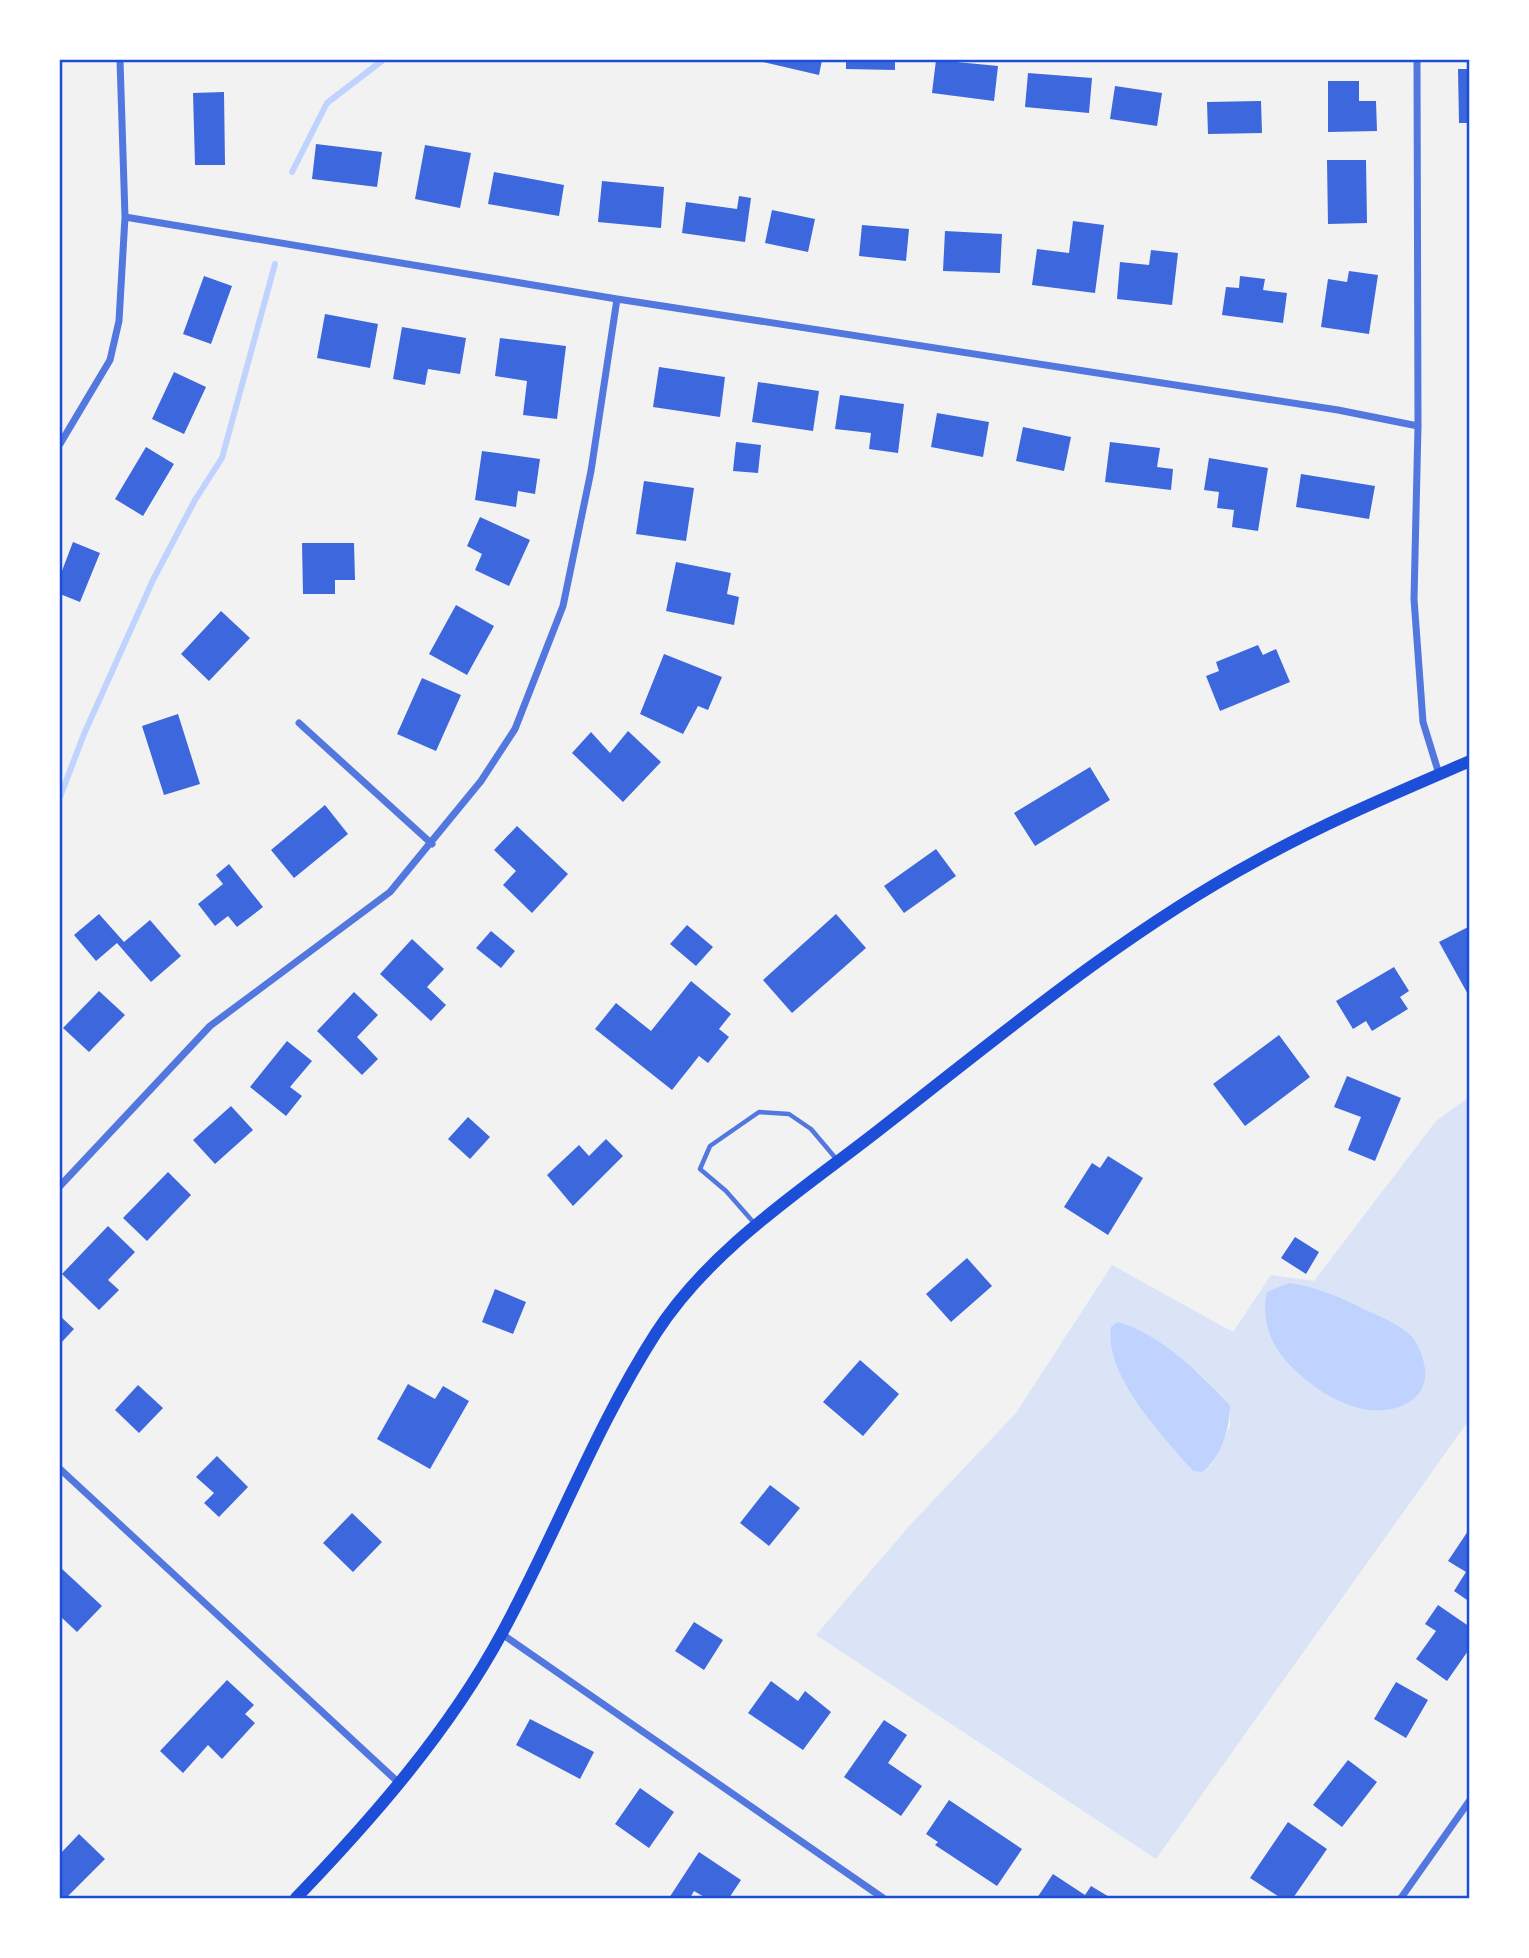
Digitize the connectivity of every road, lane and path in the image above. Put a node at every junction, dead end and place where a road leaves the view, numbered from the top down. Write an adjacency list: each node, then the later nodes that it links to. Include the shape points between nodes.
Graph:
1 (120, 60): 3 (street)
2 (1416, 60): 5 (street)
3 (125, 218): 4 (street); 6 (street, via 119,321 110,360)
4 (617, 299): 5 (street); 10 (street, via 591,471 563,606 515,729)
5 (1418, 426): 9 (street, via 1414,599 1423,722)
6 (60, 444)
7 (299, 723): 10 (street)
8 (1469, 761): 9 (main road)
9 (1438, 774): 11 (main road, via 1309,834 1210,888 1098,964)
10 (432, 844): 12 (street, via 390,892 210,1026)
11 (839, 1162): 13 (main road); 13 (lane, via 811,1129 789,1114 759,1112 710,1146 700,1169)
12 (60, 1186)
13 (756, 1226): 15 (main road, via 698,1280 657,1332 609,1415)
14 (60, 1469): 16 (street)
15 (502, 1634): 16 (main road); 19 (street)
16 (399, 1783): 18 (main road)
17 (1469, 1800): 20 (street)
18 (296, 1899)
19 (883, 1899)
20 (1401, 1899)

